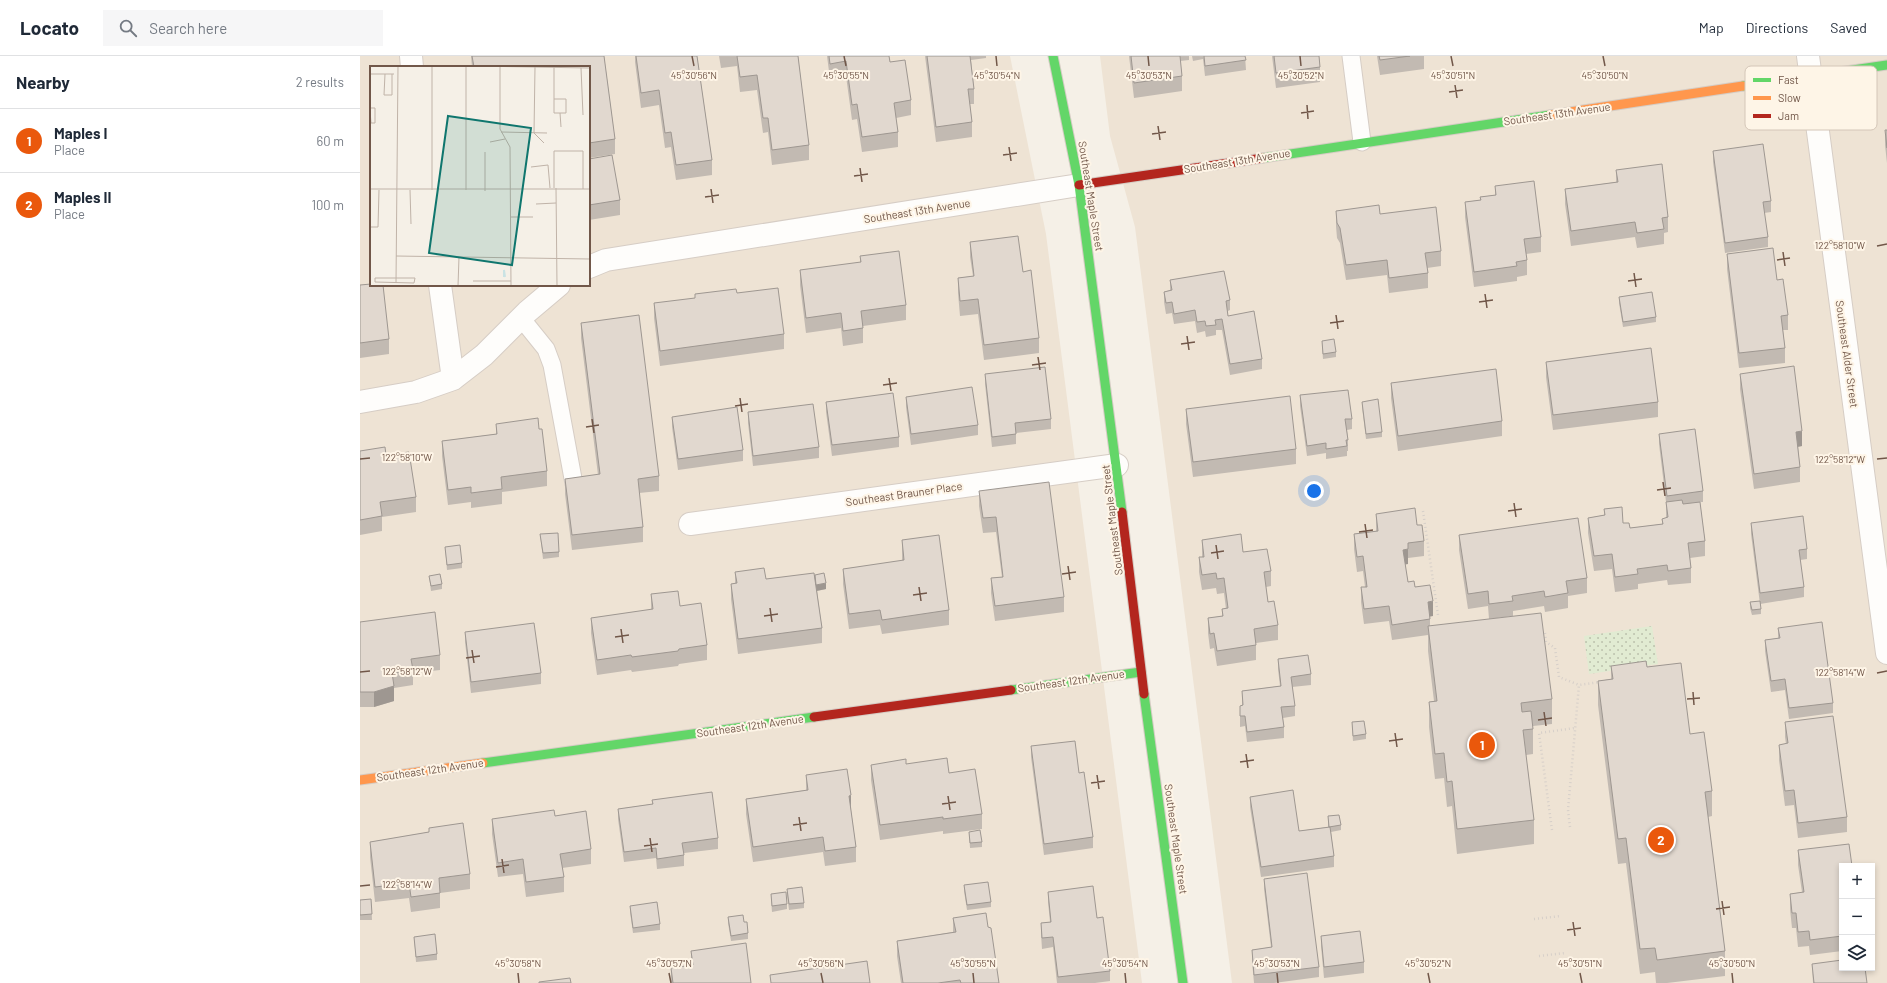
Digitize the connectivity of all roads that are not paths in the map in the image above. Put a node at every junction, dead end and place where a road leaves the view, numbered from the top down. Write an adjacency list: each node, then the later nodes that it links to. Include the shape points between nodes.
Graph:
1 (411, 56): 5 (street)
2 (1053, 56): 10 (street, Southeast Maple Street)
3 (1351, 56): 9 (lane)
4 (1887, 65): 6 (street, Southeast 13th Avenue)
5 (412, 66)
6 (1809, 66)
7 (1745, 77): 9 (street, Southeast 13th Avenue)
8 (1818, 130): 20 (street, Southeast Alder Street)
9 (1362, 142): 10 (street, Southeast 13th Avenue)
10 (1079, 185): 11 (street, Southeast 13th Avenue, via 606,260); 17 (street, Southeast Maple Street)
11 (590, 267)
12 (440, 286): 15 (street)
13 (558, 286): 14 (street)
14 (521, 318): 15 (street, via 484,355); 18 (lane, via 546,349 552,365)
15 (453, 379): 16 (street, via 416,392)
16 (360, 402)
17 (1117, 465): 19 (street, Southeast Brauner Place); 22 (street, Southeast Maple Street)
18 (574, 484)
19 (690, 524)
20 (1887, 650): 21 (street, Southeast Alder Street)
21 (1887, 653)
22 (1141, 672): 23 (street, Southeast 12th Avenue); 24 (street, Southeast Maple Street)
23 (360, 780)
24 (1183, 983)

